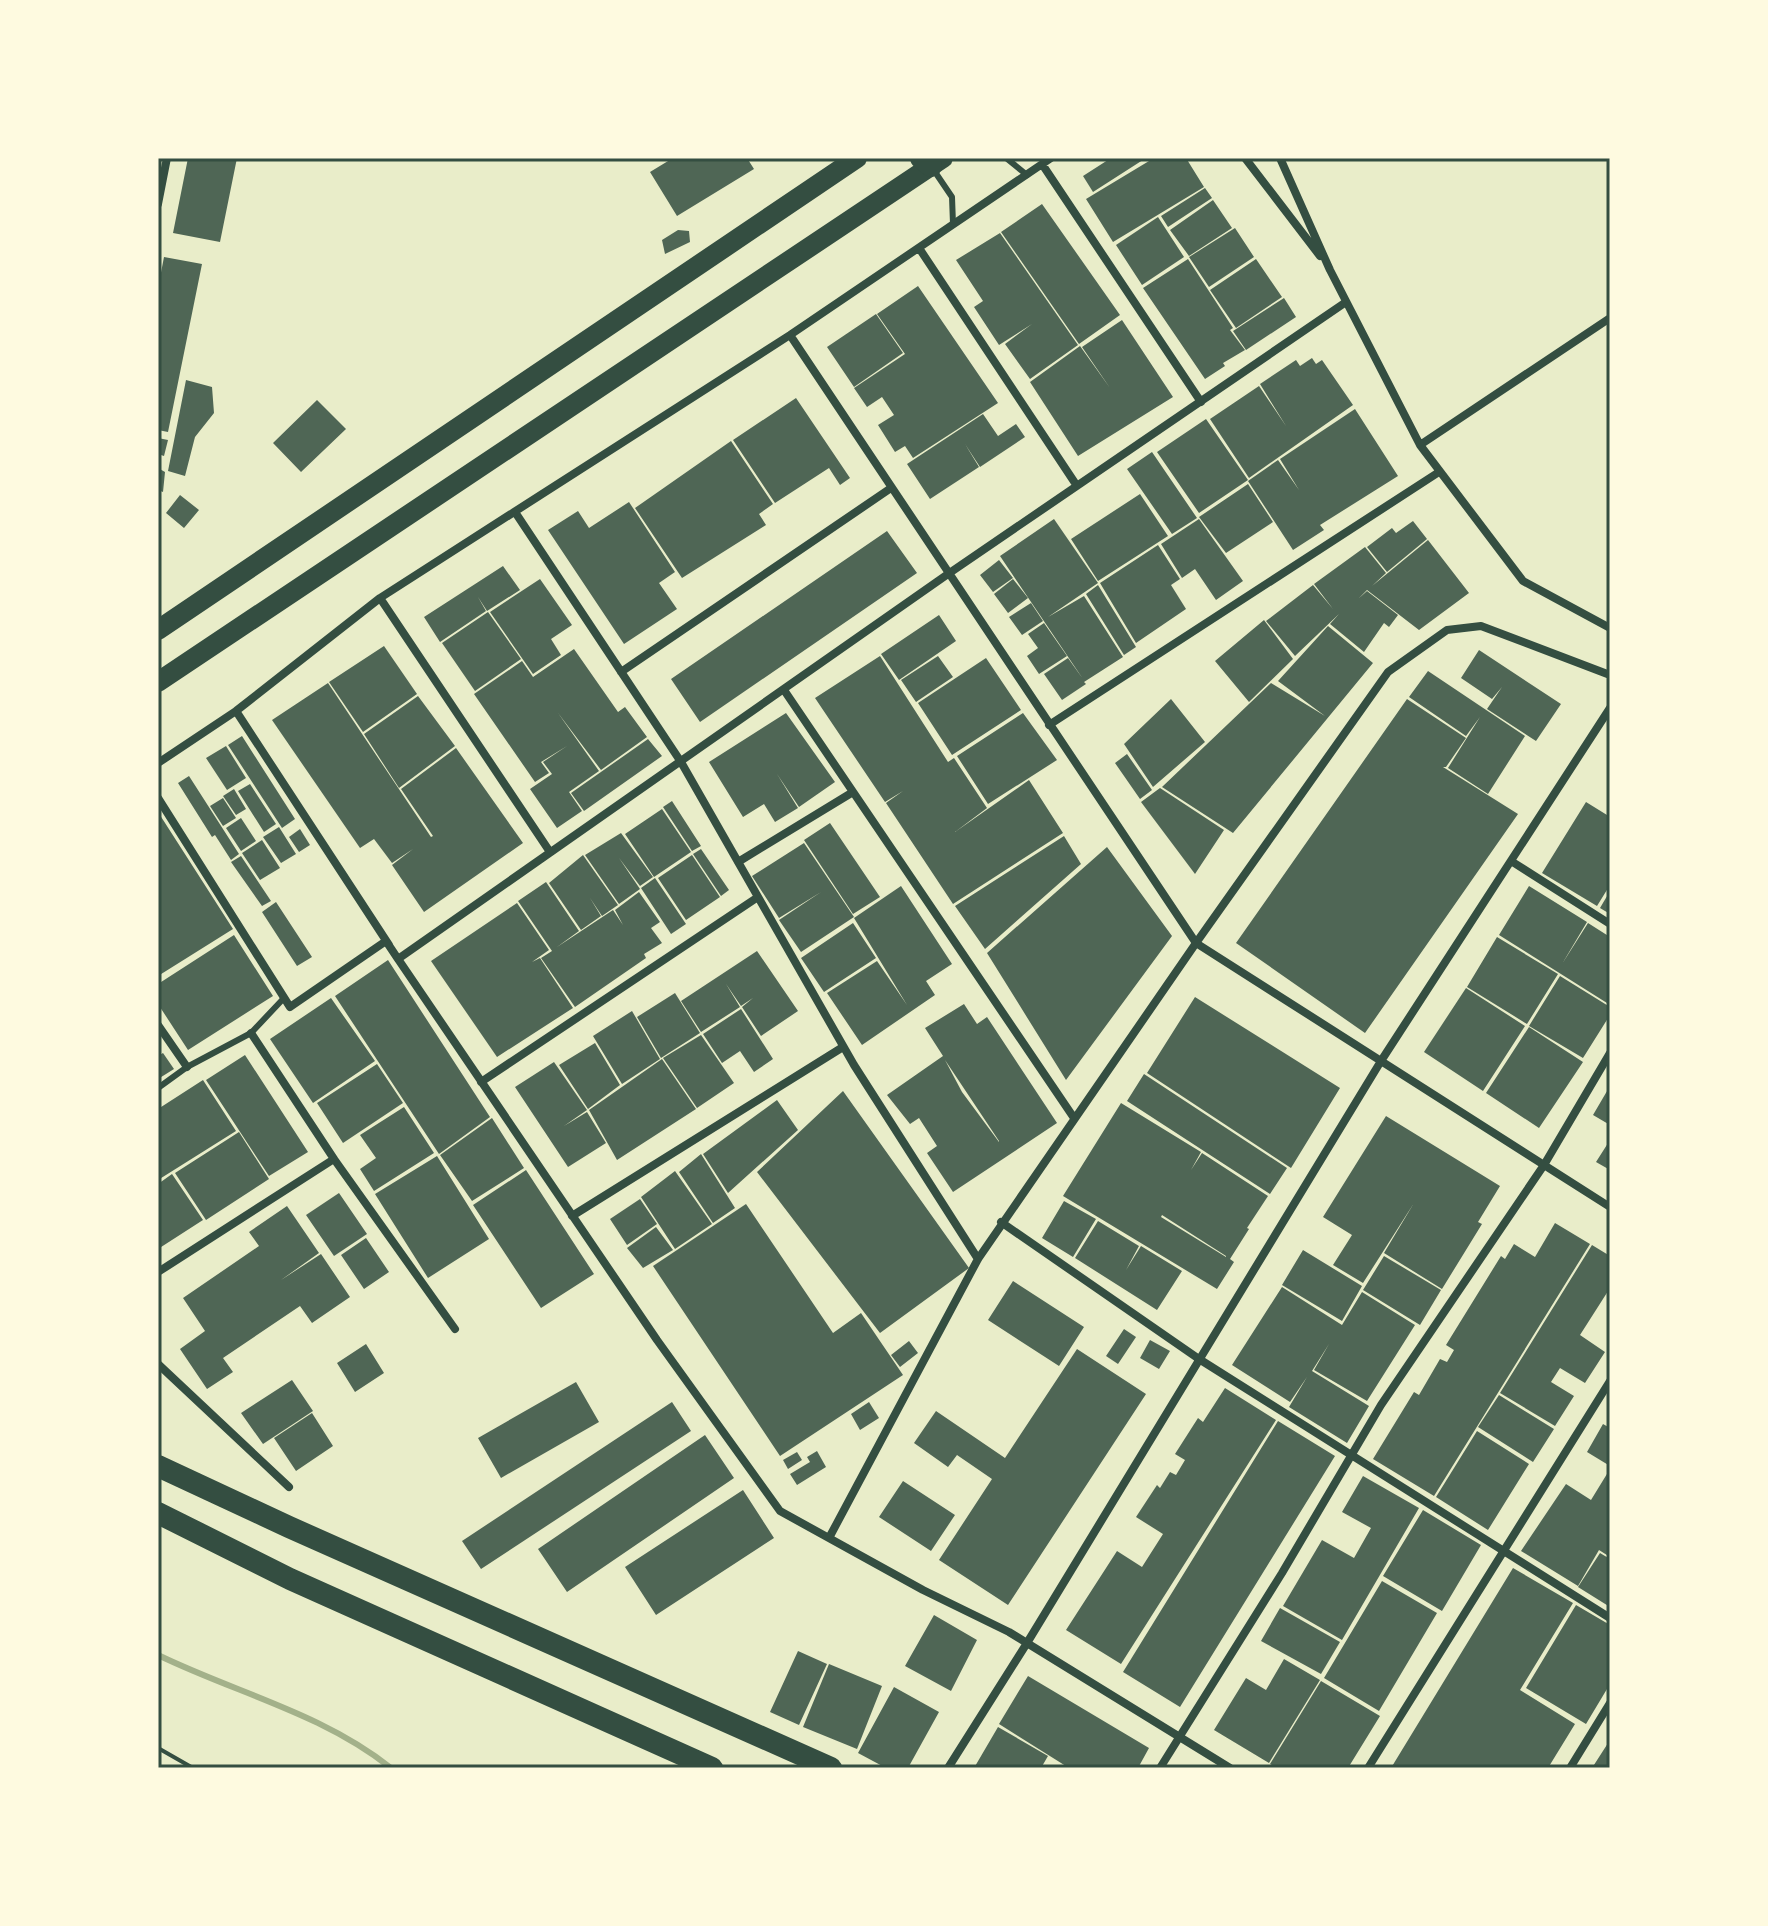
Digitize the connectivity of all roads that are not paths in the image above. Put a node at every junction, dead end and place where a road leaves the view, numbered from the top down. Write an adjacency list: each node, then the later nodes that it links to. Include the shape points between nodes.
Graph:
1 (167, 158): 10 (street)
2 (857, 158): 25 (main road)
3 (1006, 158): 9 (lane)
4 (1051, 158): 8 (street)
5 (1245, 158): 13 (street)
6 (1280, 158): 13 (street)
7 (932, 161): 11 (lane, via 952,197); 29 (main road)
8 (1042, 164): 9 (street); 17 (street)
9 (1027, 175): 11 (street)
10 (158, 204)
11 (953, 225): 12 (street)
12 (919, 248): 16 (street); 20 (street)
13 (1330, 270): 14 (street)
14 (1346, 302): 17 (street); 18 (street)
15 (1610, 318): 18 (street)
16 (790, 335): 21 (street); 22 (street)
17 (1201, 402): 20 (street)
18 (1420, 445): 19 (street)
19 (1439, 472): 26 (street, via 1523,581); 33 (street)
20 (1077, 486): 23 (street)
21 (891, 488): 23 (street); 27 (street)
22 (515, 512): 24 (street); 27 (street)
23 (948, 574): 30 (street); 33 (street)
24 (380, 598): 32 (street); 38 (street)
25 (161, 623)
26 (1610, 628)
27 (621, 672): 34 (street)
28 (1610, 675): 44 (street, via 1481,626 1447,630 1388,672)
29 (158, 682)
30 (784, 690): 34 (street); 36 (street)
31 (1610, 708): 39 (street)
32 (236, 711): 35 (street); 43 (street)
33 (1049, 725): 44 (street)
34 (681, 762): 38 (street); 40 (street)
35 (158, 763)
36 (853, 792): 40 (street); 54 (street)
37 (158, 798): 45 (street)
38 (550, 852): 43 (street, via 398,959)
39 (1511, 861): 42 (street); 50 (street)
40 (738, 862): 41 (street)
41 (758, 897): 48 (street); 52 (street)
42 (1610, 924)
43 (386, 941): 45 (street, via 290,1007); 52 (street)
44 (1196, 943): 50 (street); 54 (street)
45 (284, 998): 47 (lane)
46 (158, 1025): 51 (street)
47 (251, 1033): 51 (lane); 55 (street)
48 (843, 1047): 58 (street); 60 (street)
49 (1610, 1053): 56 (street)
50 (1381, 1061): 56 (street); 63 (street)
51 (187, 1067): 53 (lane)
52 (481, 1082): 58 (street)
53 (158, 1088)
54 (1074, 1118): 59 (street)
55 (334, 1159): 61 (street); 62 (street)
56 (1544, 1165): 57 (street); 66 (street)
57 (1610, 1207)
58 (572, 1216): 70 (street, via 780,1511)
59 (1001, 1222): 60 (street); 63 (street)
60 (978, 1259): 70 (street)
61 (158, 1272)
62 (455, 1329)
63 (1199, 1359): 66 (street); 73 (street)
64 (158, 1364): 68 (street)
65 (1610, 1381): 71 (street)
66 (1351, 1456): 71 (street); 75 (street)
67 (158, 1466): 77 (highway)
68 (289, 1487)
69 (158, 1513): 76 (highway, via 290,1579)
70 (829, 1538): 73 (street)
71 (1505, 1551): 72 (street); 81 (street)
72 (1610, 1618)
73 (1027, 1643): 75 (street); 78 (street)
74 (1610, 1703): 82 (street)
75 (1179, 1736): 79 (street); 80 (street)
76 (712, 1768)
77 (831, 1768)
78 (948, 1768)
79 (1160, 1768)
80 (1230, 1768)
81 (1368, 1768)
82 (1570, 1768)

